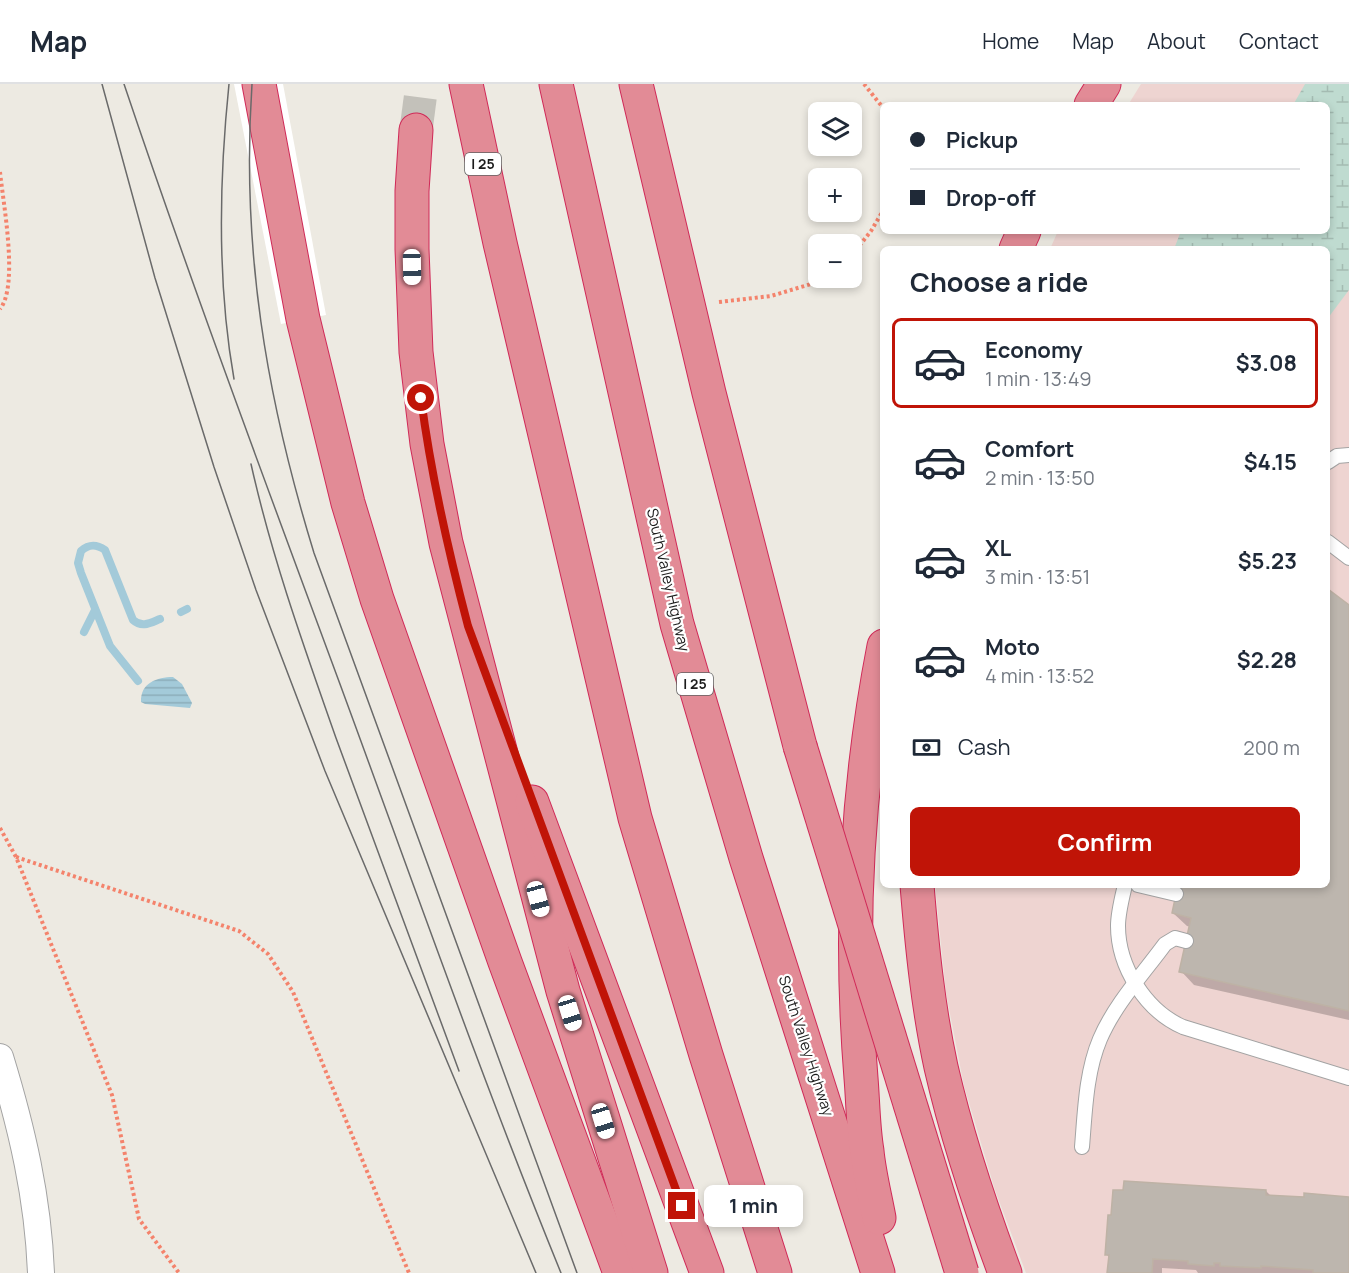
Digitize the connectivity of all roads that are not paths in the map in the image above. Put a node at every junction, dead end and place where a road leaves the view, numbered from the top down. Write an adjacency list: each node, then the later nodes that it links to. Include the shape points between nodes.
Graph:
1 (259, 84): 24 (highway, via 303,319 348,503 377,599)
2 (466, 84): 27 (highway, I 25, via 635,818)
3 (556, 84): 28 (highway, South Valley Highway / I 25, via 677,624 746,858)
4 (636, 84): 30 (highway, bridge, via 800,746)
5 (1104, 84): 6 (highway)
6 (1093, 102)
7 (416, 130): 12 (highway, via 412,191 416,352 427,444 446,543)
8 (1349, 455): 9 (lane)
9 (1330, 461)
10 (1330, 544): 11 (lane)
11 (1349, 558)
12 (468, 626): 25 (highway, via 563,991); 26 (highway)
13 (880, 665): 29 (highway, via 861,795 855,895 856,1019 866,1139)
14 (917, 888): 31 (highway, via 922,954 941,1066)
15 (1124, 888): 19 (lane, via 1119,935)
16 (1151, 888): 17 (lane)
17 (1176, 894)
18 (1186, 941): 19 (lane, via 1167,941)
19 (1135, 984): 21 (lane, via 1161,1014 1183,1028); 22 (lane, via 1100,1040 1090,1074)
20 (0, 1057): 23 (street, via 27,1152)
21 (1349, 1078)
22 (1082, 1147)
23 (41, 1273)
24 (620, 1273)
25 (651, 1273)
26 (707, 1273)
27 (776, 1273)
28 (878, 1273)
29 (888, 1273)
30 (962, 1273)
31 (1005, 1273)

